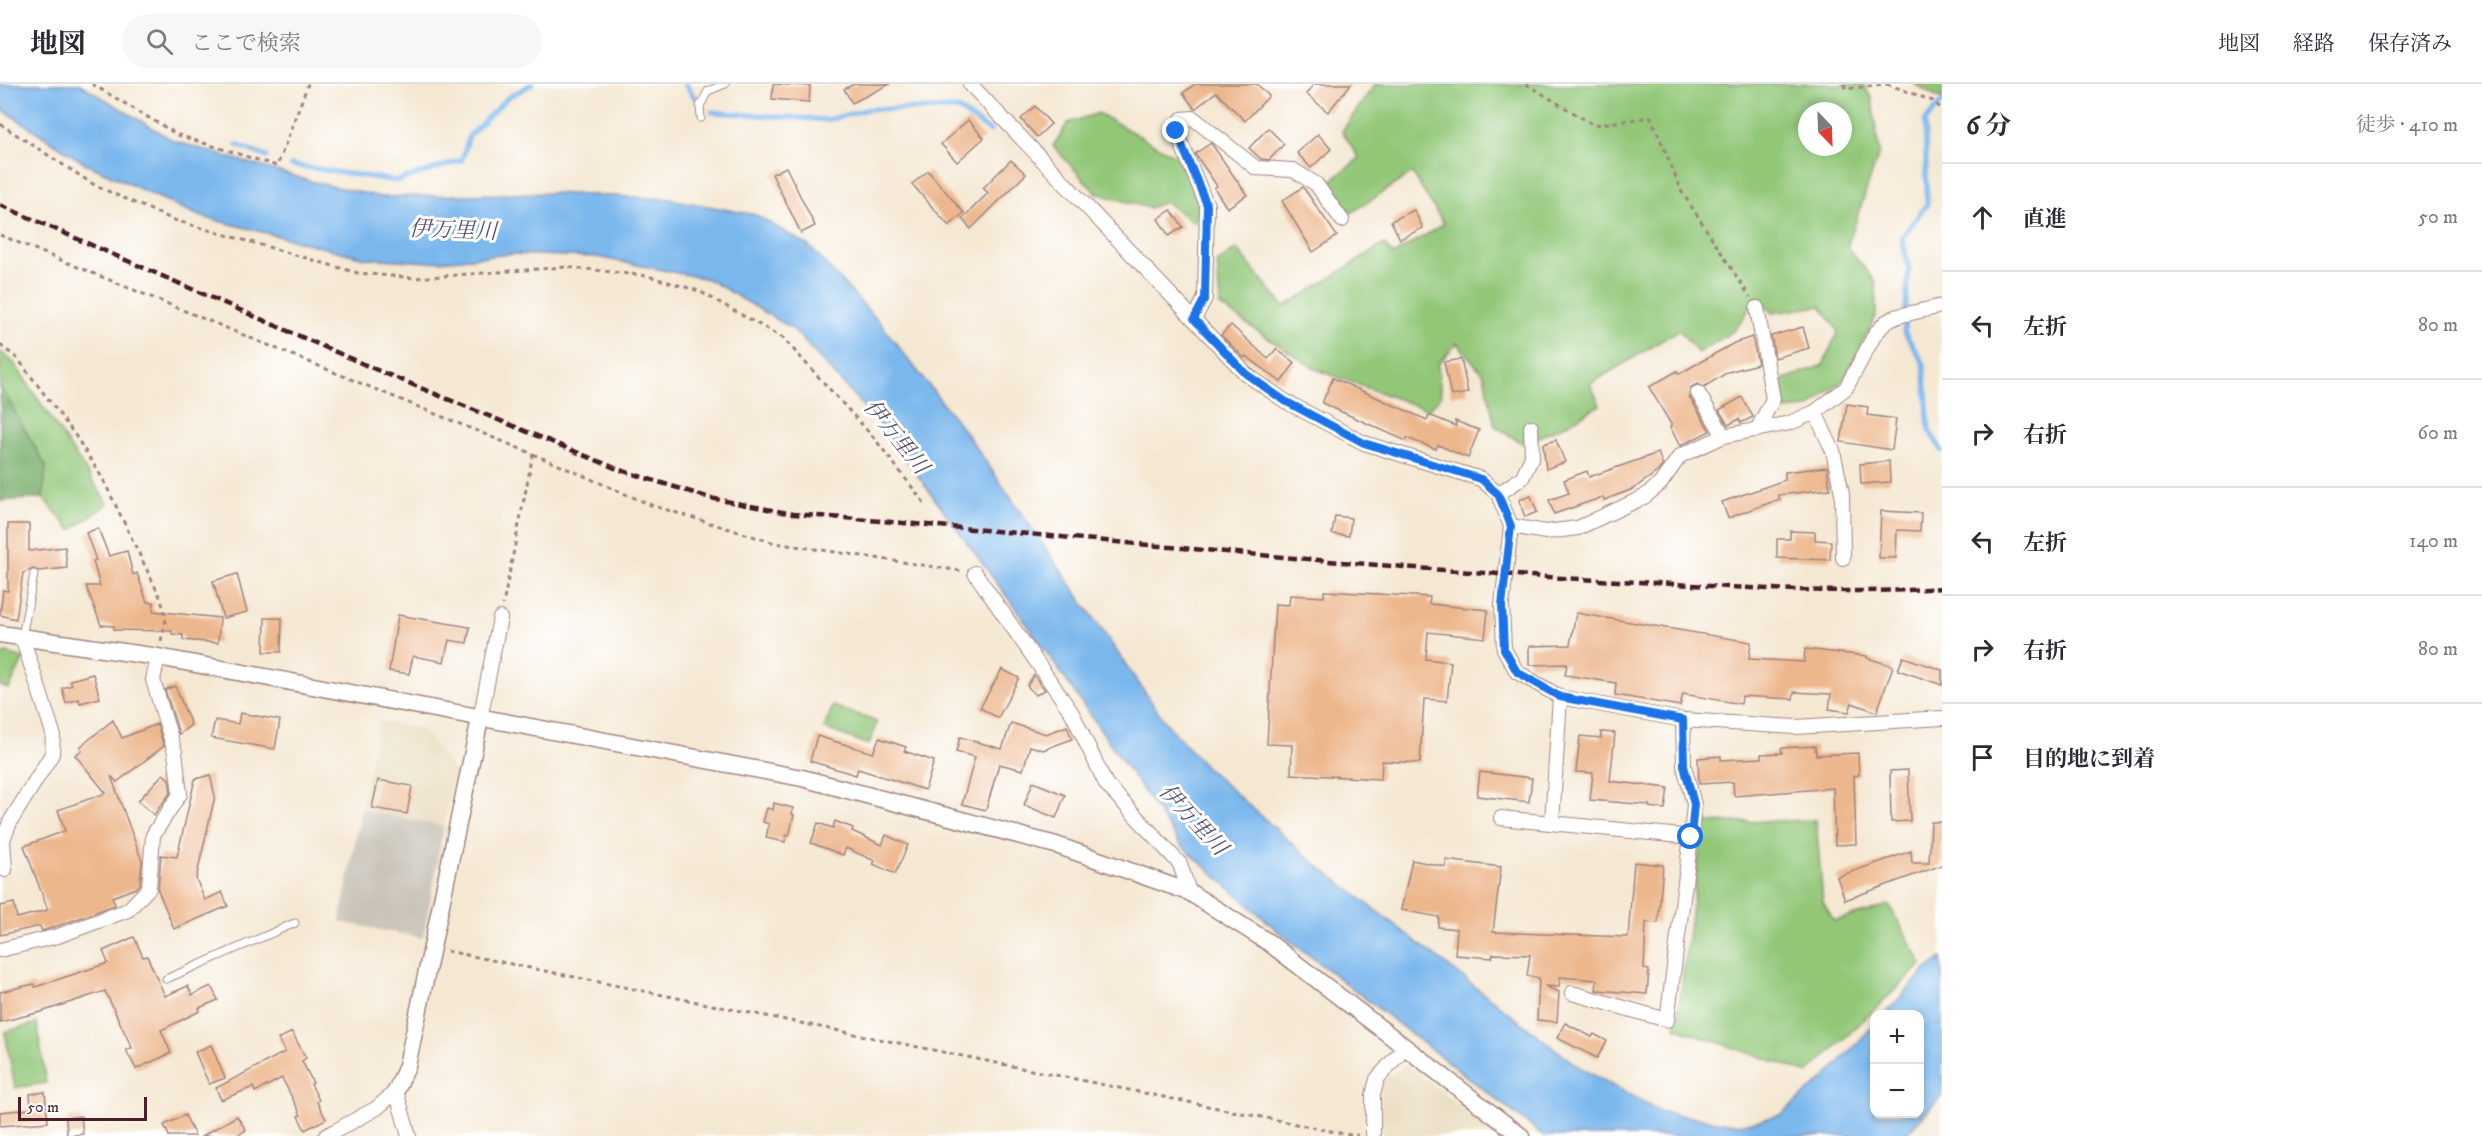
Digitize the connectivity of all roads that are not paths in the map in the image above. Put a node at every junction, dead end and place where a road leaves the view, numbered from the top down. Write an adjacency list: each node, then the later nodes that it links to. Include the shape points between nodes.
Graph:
1 (725, 84): 3 (lane, via 708,91 700,106)
2 (970, 84): 7 (street)
3 (701, 118)
4 (1342, 220): 7 (street, via 1316,184 1293,170 1256,168 1193,118 1182,119 1176,131 1207,205 1205,298)
5 (1942, 306): 9 (street, via 1886,322 1875,334 1846,388)
6 (1757, 308): 11 (street, via 1773,399)
7 (1194, 319): 13 (street, via 1246,374 1285,401 1364,443 1481,479)
8 (1698, 393): 12 (street)
9 (1815, 412): 11 (street, via 1790,423); 15 (street, via 1833,451 1842,493)
10 (1531, 427): 13 (street, via 1532,457 1522,478)
11 (1757, 430): 12 (street)
12 (1724, 436): 14 (street, via 1680,456 1660,484 1644,497 1578,528 1546,532)
13 (1498, 494): 14 (street)
14 (1511, 526): 22 (street, via 1502,605 1504,649 1517,672)
15 (1843, 558)
16 (975, 573): 30 (street, via 1072,712 1106,784 1180,864)
17 (34, 574): 20 (lane)
18 (500, 618): 24 (street)
19 (0, 634): 20 (street)
20 (22, 637): 21 (street); 29 (street, via 53,734 52,754 10,822 3,840)
21 (158, 657): 24 (street); 32 (street, via 153,680 175,752 180,794 153,835 150,888 128,910 58,936)
22 (1560, 697): 25 (street); 27 (street)
23 (1942, 718): 25 (street, via 1796,727)
24 (480, 719): 30 (street, via 801,778 1056,845); 36 (street, via 407,1066)
25 (1683, 720): 28 (street, via 1684,766 1694,804)
26 (1501, 818): 27 (street)
27 (1552, 823): 28 (street)
28 (1691, 837): 34 (street, via 1667,1020)
29 (5, 870)
30 (1189, 892): 35 (street, via 1268,942)
31 (295, 923): 33 (lane)
32 (0, 950)
33 (166, 978)
34 (1572, 993)
35 (1404, 1048): 37 (street, via 1377,1080 1372,1095); 40 (street)
36 (396, 1091): 38 (street, via 377,1108); 39 (street)
37 (1373, 1134)
38 (326, 1136)
39 (409, 1136)
40 (1521, 1136)

